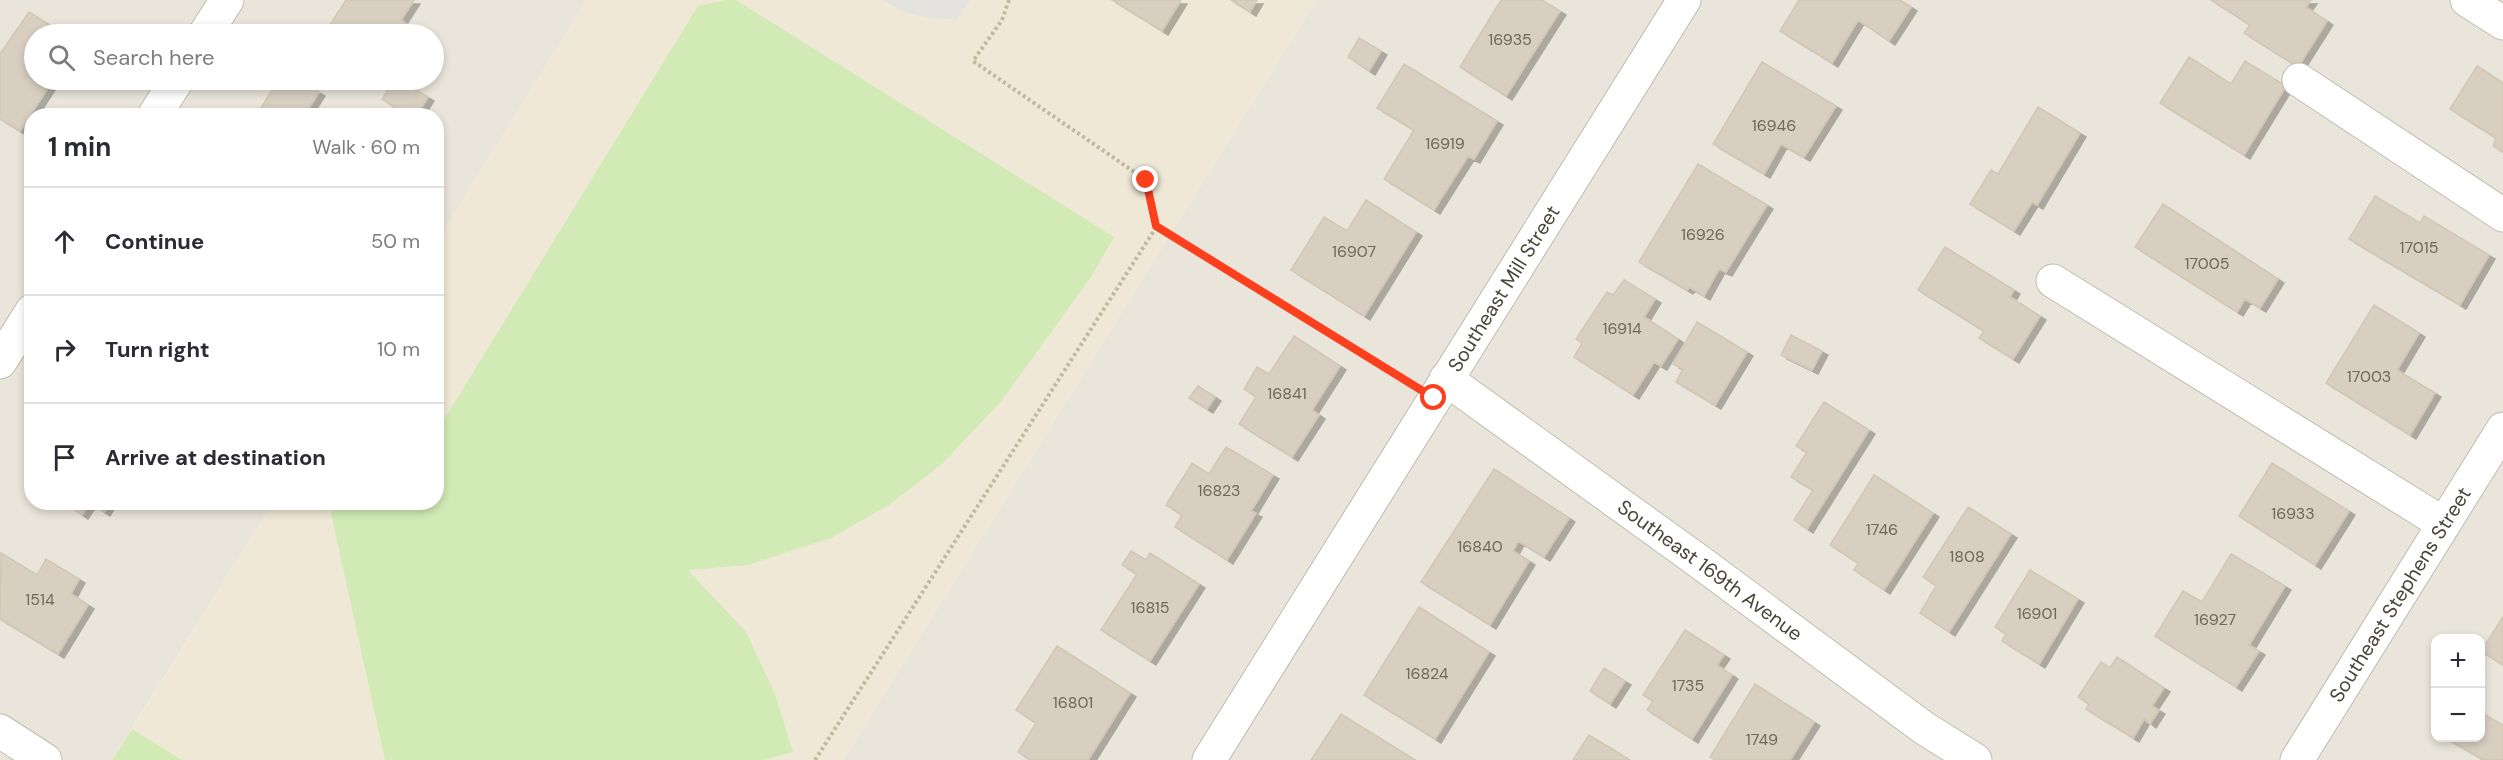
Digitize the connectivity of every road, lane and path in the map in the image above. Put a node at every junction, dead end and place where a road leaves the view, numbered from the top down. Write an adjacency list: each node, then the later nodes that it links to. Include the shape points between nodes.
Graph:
1 (1009, 0): 11 (path, via 1002,20 974,61 1146,180)
2 (1684, 0): 15 (street, Southeast Mill Street)
3 (2467, 0): 5 (street)
4 (223, 1): 6 (street)
5 (2503, 23)
6 (210, 24)
7 (2299, 80): 10 (street)
8 (171, 90): 9 (street)
9 (159, 108)
10 (2503, 215)
11 (1156, 226): 15 (path); 20 (path)
12 (2053, 281): 17 (street)
13 (24, 324): 14 (street)
14 (0, 362)
15 (1440, 389): 21 (street, Southeast Mill Street); 22 (street, Southeast 169th Avenue, via 1703,564 1924,728)
16 (2503, 429): 17 (street, Southeast Stephens Street)
17 (2444, 524): 23 (street, Southeast Stephens Street)
18 (0, 730): 19 (street)
19 (45, 760)
20 (815, 760)
21 (1209, 760)
22 (1975, 760)
23 (2297, 760)

